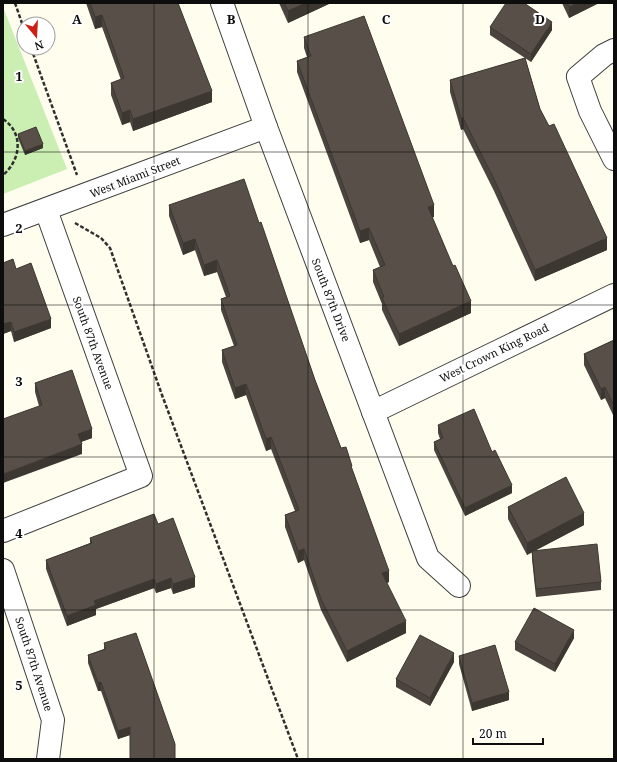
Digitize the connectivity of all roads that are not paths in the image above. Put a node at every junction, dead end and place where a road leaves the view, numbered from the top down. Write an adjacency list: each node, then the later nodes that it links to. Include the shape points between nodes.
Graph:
1 (222, 3): 3 (street, South 87th Drive)
2 (614, 50): 4 (street, via 578,77 590,111)
3 (266, 127): 5 (street, West Miami Street); 8 (street, South 87th Drive)
4 (614, 159)
5 (46, 210): 6 (street, West Miami Street); 9 (street, South 87th Avenue, via 141,476)
6 (3, 225)
7 (614, 295): 8 (street, West Crown King Road)
8 (373, 412): 11 (street, South 87th Drive, via 428,558)
9 (3, 531)
10 (3, 570): 12 (street, South 87th Avenue, via 53,720)
11 (459, 586)
12 (48, 759)

